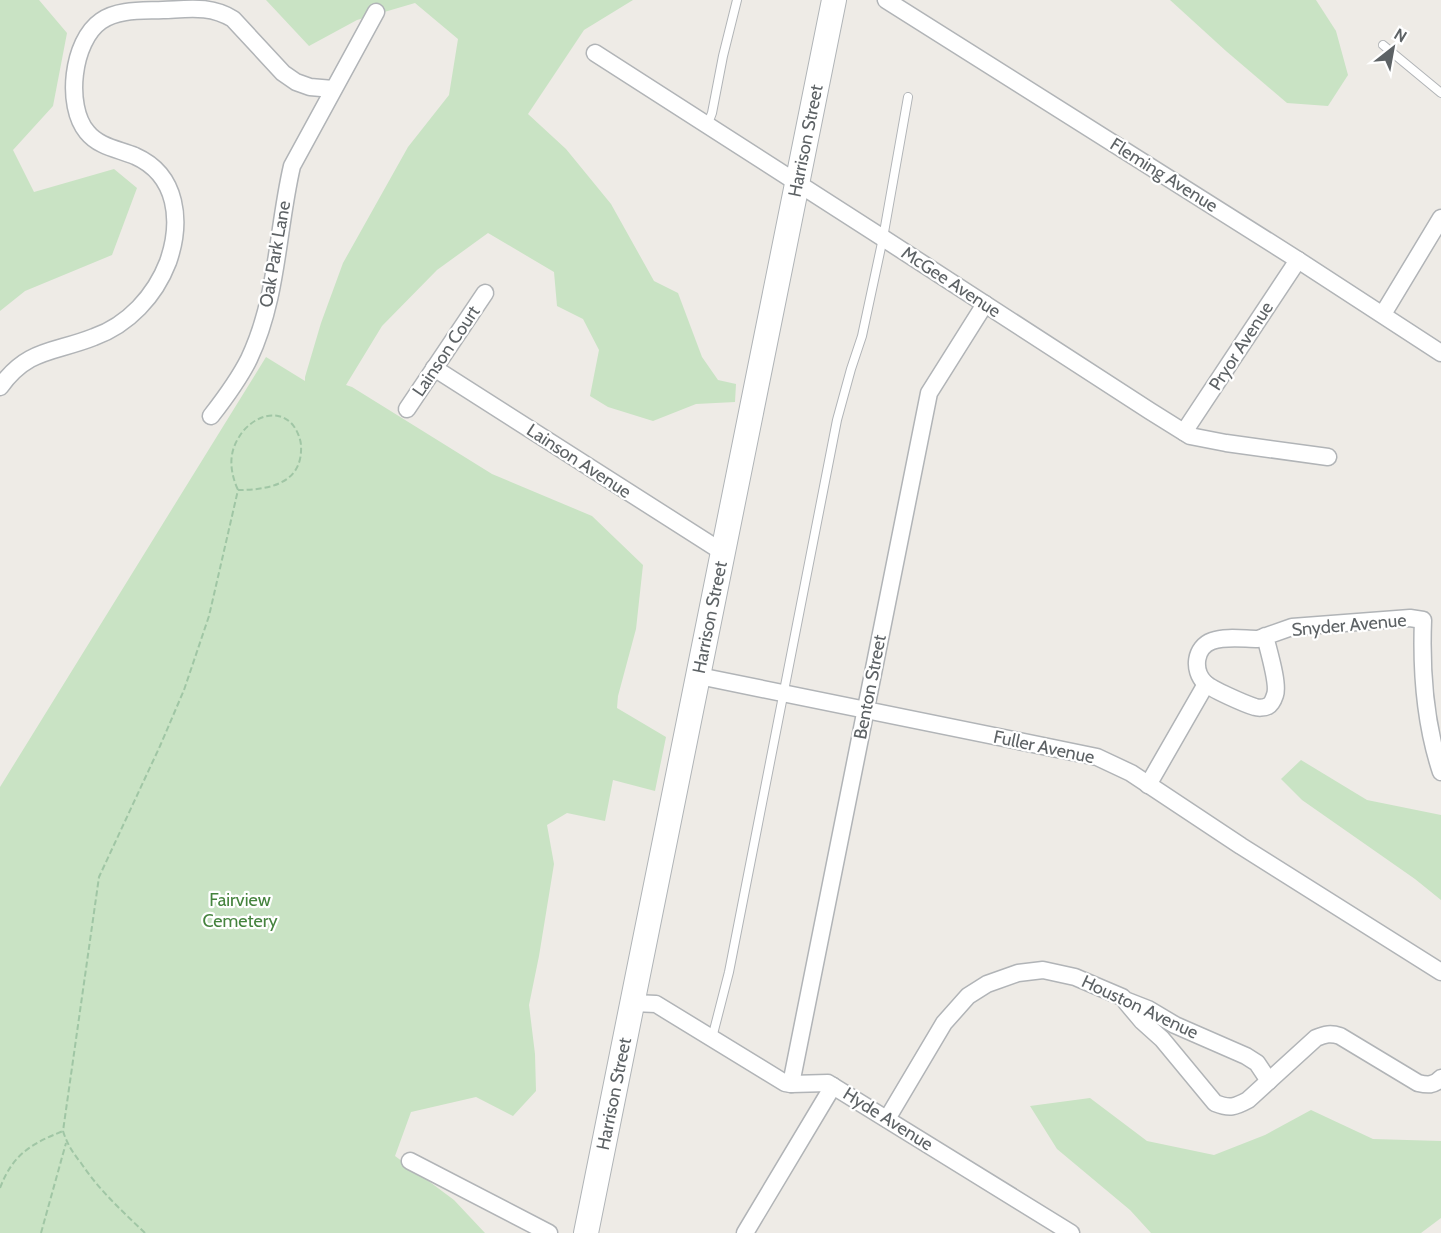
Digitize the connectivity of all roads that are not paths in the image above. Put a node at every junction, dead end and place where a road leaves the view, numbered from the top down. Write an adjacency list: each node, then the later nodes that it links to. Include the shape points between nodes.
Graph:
1 (737, 0): 10 (lane)
2 (834, 0): 11 (street, Harrison Street)
3 (886, 0): 14 (street, Fleming Avenue)
4 (376, 12): 7 (street, Oak Park Lane)
5 (1383, 45): 8 (lane)
6 (595, 53): 10 (street, McGee Avenue)
7 (333, 89): 20 (street, via 296,82 233,19 211,9 123,12 101,20 84,38 79,51 75,110 87,134 143,160 166,183 176,221 169,259 149,297 128,318 94,337 38,354 9,374); 22 (street, Oak Park Lane, via 292,166 272,287 260,333 238,378)
8 (1441, 93)
9 (908, 97): 13 (lane)
10 (707, 126): 11 (street, McGee Avenue)
11 (798, 185): 13 (street, McGee Avenue); 25 (street, Harrison Street)
12 (1441, 218): 17 (street)
13 (882, 238): 16 (street, McGee Avenue); 29 (lane, via 862,336 837,420)
14 (1298, 260): 17 (street, Fleming Avenue); 23 (street, Pryor Avenue)
15 (485, 293): 19 (street, Lainson Court)
16 (985, 304): 23 (street, McGee Avenue); 30 (street, Benton Street, via 929,393)
17 (1383, 315): 18 (street, Fleming Avenue)
18 (1441, 353)
19 (434, 368): 21 (street, Lainson Court); 25 (street, Lainson Avenue)
20 (0, 387)
21 (407, 409)
22 (211, 416)
23 (1184, 432): 24 (street, McGee Avenue, via 1226,443)
24 (1328, 457)
25 (724, 553): 27 (street, Harrison Street)
26 (1265, 636): 28 (street, via 1214,640 1205,645 1199,652 1197,669); 28 (street, via 1277,692 1267,707 1249,705); 31 (street, Snyder Avenue, via 1292,627 1423,620 1426,700)
27 (699, 676): 29 (street, Fuller Avenue); 35 (street, Harrison Street)
28 (1206, 684): 32 (street)
29 (783, 693): 30 (street, Fuller Avenue); 36 (lane, via 729,972)
30 (866, 710): 32 (street, Fuller Avenue, via 1097,757); 39 (street, Benton Street)
31 (1441, 772)
32 (1148, 785): 33 (street, Fuller Avenue)
33 (1441, 972)
34 (1125, 1000): 38 (street, Houston Avenue, via 1246,1056 1257,1063); 38 (street, via 1215,1103 1236,1107); 41 (street, Houston Avenue, via 1075,977 1043,970 1018,973 987,984 968,996 944,1023)
35 (633, 1003): 36 (street, Hyde Avenue, via 656,1004); 44 (street, Harrison Street)
36 (712, 1038): 39 (street, Hyde Avenue)
37 (1441, 1078): 38 (street, via 1428,1086 1418,1083 1341,1036 1325,1034)
38 (1269, 1081)
39 (791, 1084): 40 (street, Hyde Avenue)
40 (833, 1086): 41 (street, Hyde Avenue); 45 (street)
41 (888, 1119): 46 (street, Hyde Avenue)
42 (410, 1161): 43 (street)
43 (549, 1233)
44 (586, 1233)
45 (745, 1233)
46 (1071, 1233)

